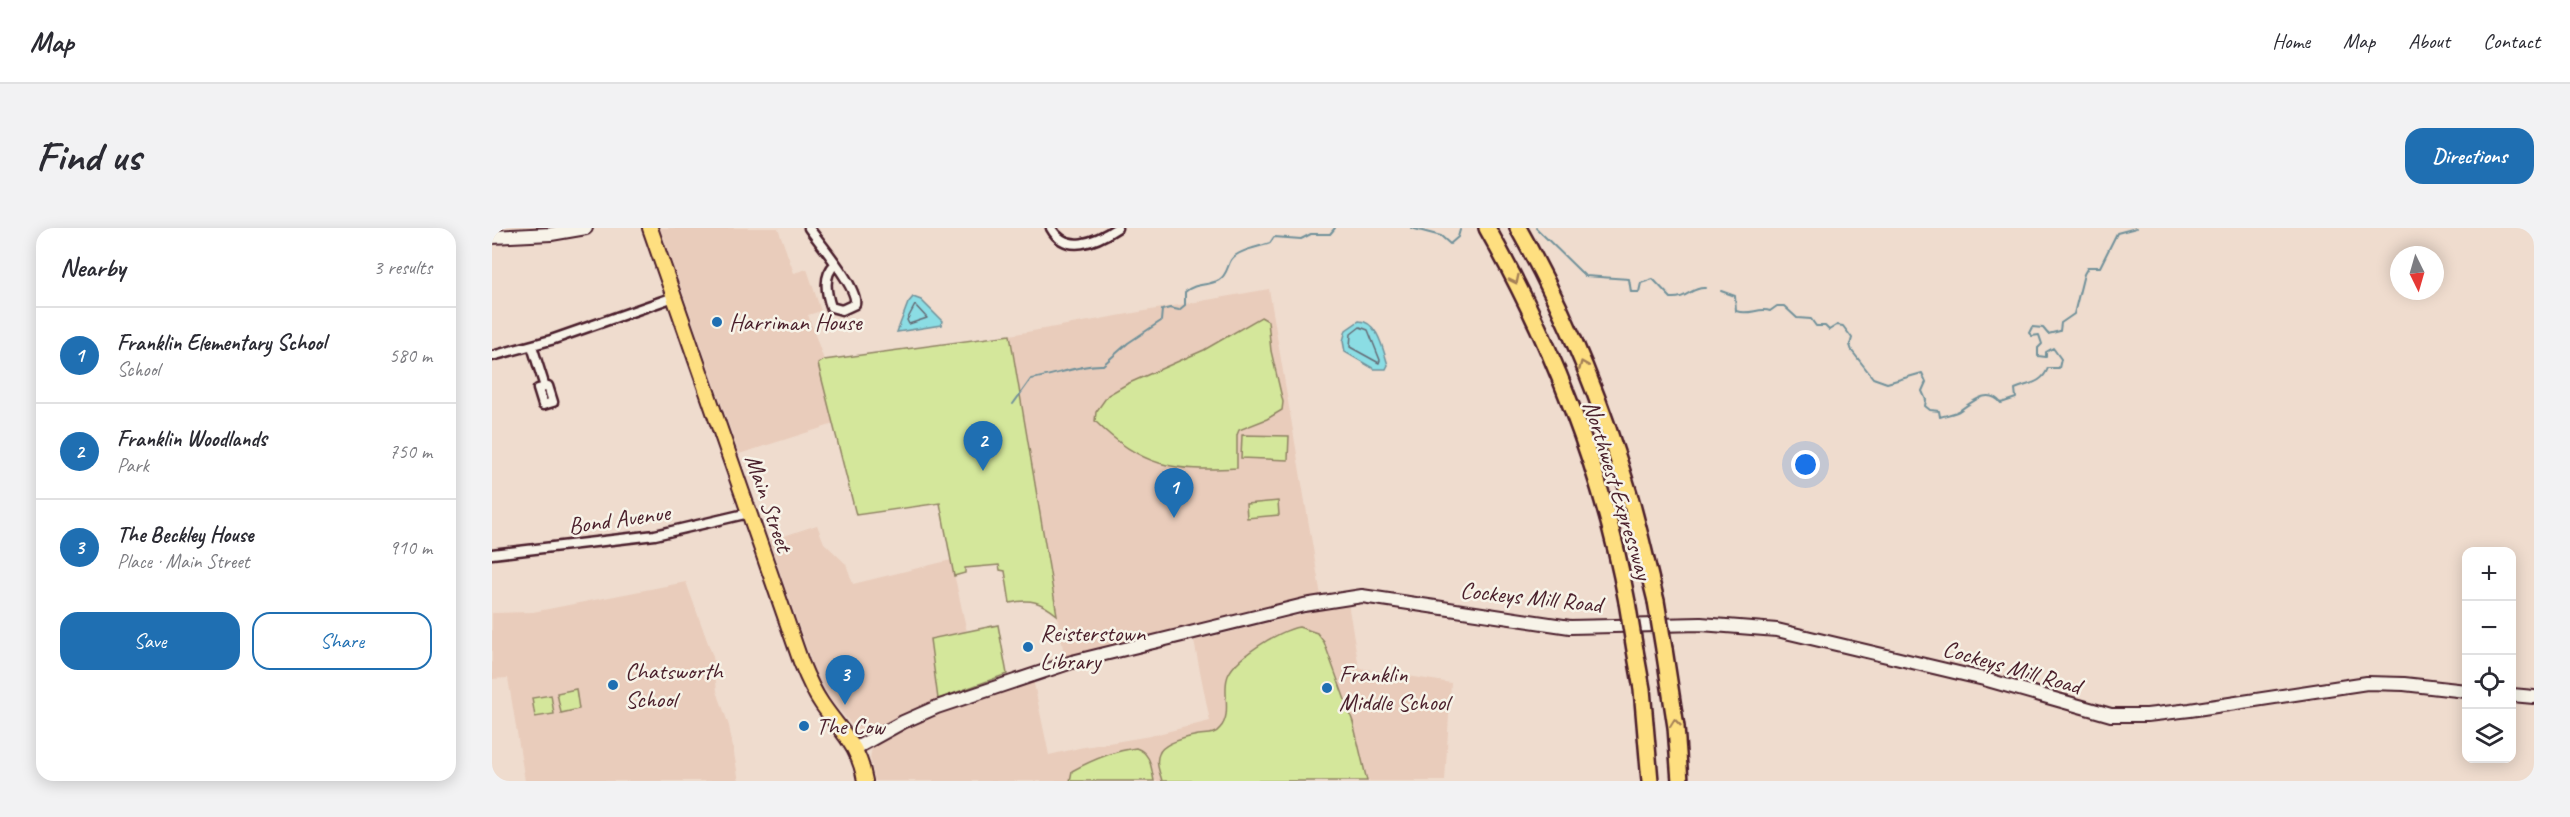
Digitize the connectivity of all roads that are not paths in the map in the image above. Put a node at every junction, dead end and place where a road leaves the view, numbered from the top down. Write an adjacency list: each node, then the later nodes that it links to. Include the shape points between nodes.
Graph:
1 (585, 228): 8 (street)
2 (650, 228): 10 (main road, Main Street)
3 (809, 228): 9 (street)
4 (1051, 228): 5 (street, via 1062,242 1073,245)
5 (1117, 228)
6 (1487, 228): 21 (highway, Northwest Expressway, one-way to 21, bridge, via 1529,309 1593,469 1622,573 1642,689)
7 (1518, 228): 22 (highway, Northwest Expressway, one-way to 7, bridge, via 1676,727 1656,601 1628,494 1588,378 1554,296)
8 (492, 237)
9 (835, 264): 9 (street, via 856,296 855,304 842,310 831,307 826,281)
10 (674, 297): 11 (street); 14 (main road, Main Street)
11 (532, 346): 12 (street); 13 (street)
12 (492, 356)
13 (545, 387)
14 (749, 513): 15 (street, Bond Avenue, via 655,535); 19 (main road, Main Street, via 810,685)
15 (492, 554)
16 (2462, 691): 19 (street, Cockeys Mill Road, via 2367,683 2229,706 2111,715 1984,679 1777,630 1701,624 1568,626 1362,596 1304,605 1071,662 937,707)
17 (2516, 696): 18 (street)
18 (2534, 698)
19 (856, 748): 20 (main road, Main Street)
20 (865, 781)
21 (1650, 781)
22 (1680, 781)

